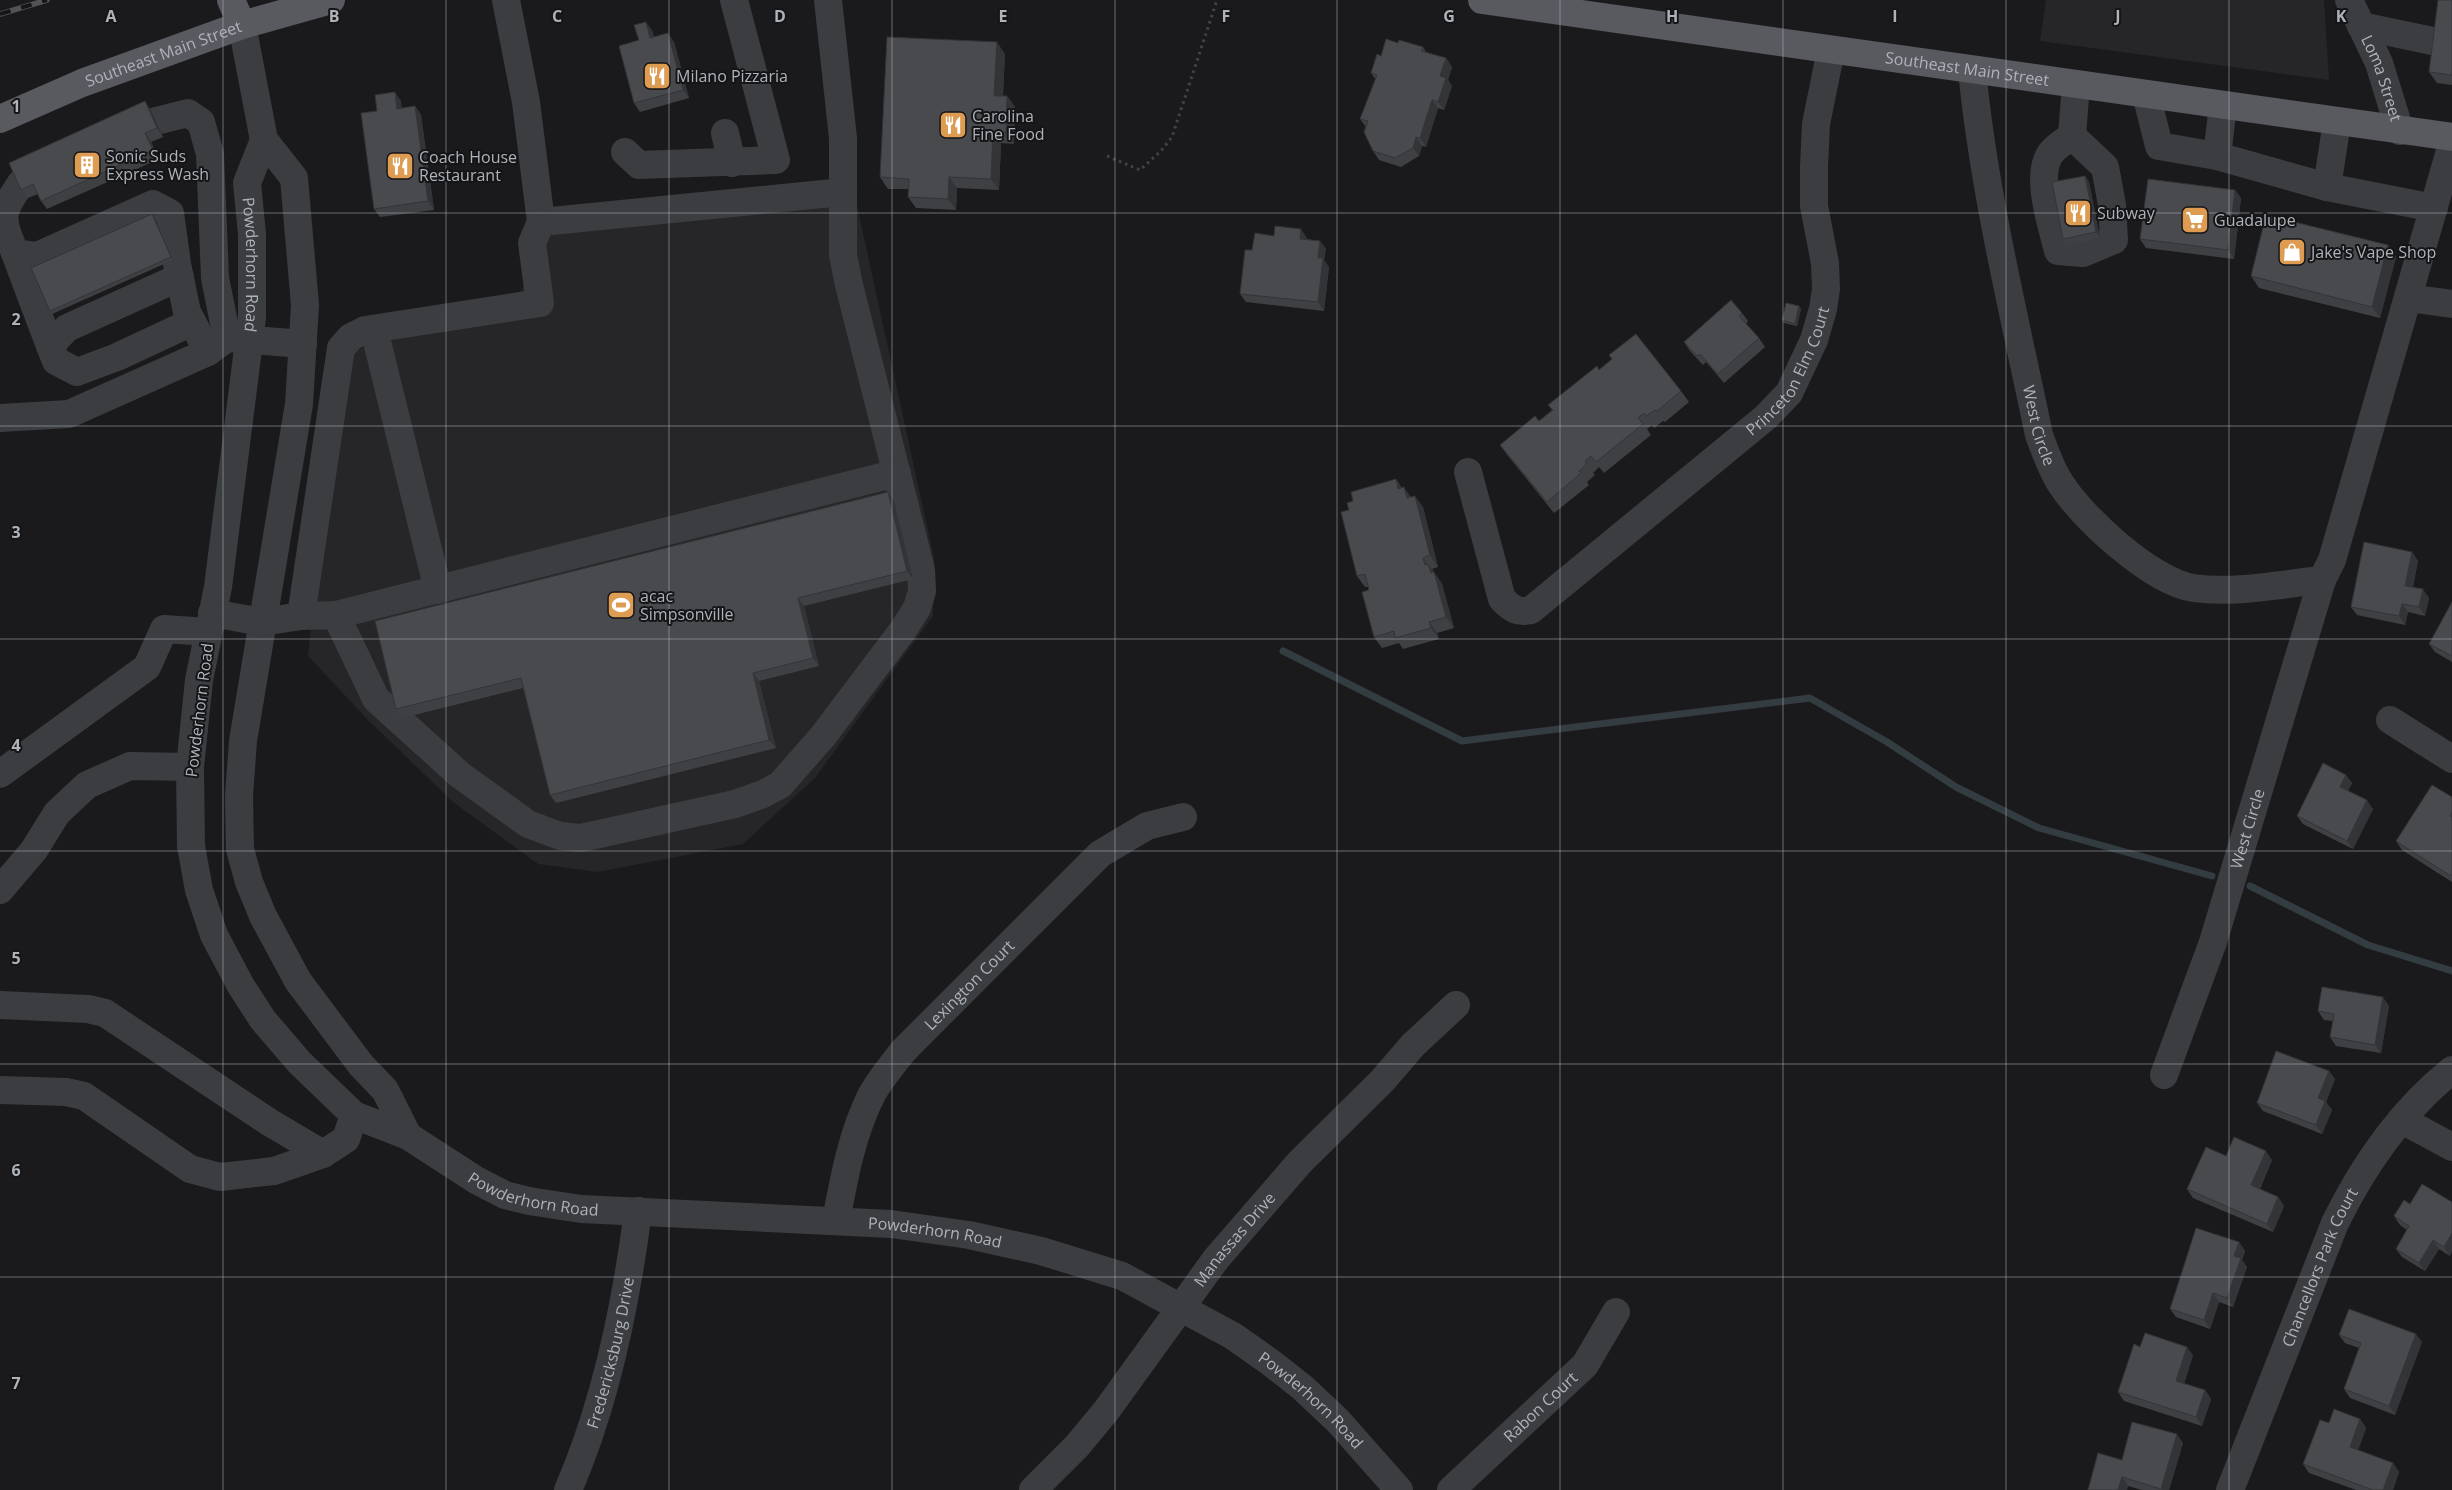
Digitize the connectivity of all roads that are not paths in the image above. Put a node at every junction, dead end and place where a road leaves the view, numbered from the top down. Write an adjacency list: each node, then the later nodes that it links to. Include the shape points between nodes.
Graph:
1 (230, 0): 8 (main road)
2 (332, 0): 8 (main road, Southeast Main Street)
3 (506, 0): 33 (street, via 526,102)
4 (734, 0): 27 (street, via 776,160)
5 (828, 0): 30 (street, via 843,138)
6 (1482, 0): 11 (main road, Southeast Main Street)
7 (2349, 0): 9 (street, Loma Street)
8 (242, 12): 16 (main road, Southeast Main Street); 23 (street)
9 (2361, 26): 10 (street); 19 (street, Loma Street, via 2379,63)
10 (2442, 43)
11 (1831, 50): 12 (main road, Southeast Main Street); 44 (street, Princeton Elm Court, via 1816,124 1814,167 1814,206 1825,262 1826,289 1814,340 1789,393 1766,417 1531,610 1512,609 1502,599)
12 (1972, 70): 13 (main road, Southeast Main Street); 46 (street, West Circle, via 1978,130 2039,435 2049,463 2064,488 2088,518 2145,566 2177,584 2204,589)
13 (2076, 84): 14 (main road, Southeast Main Street); 21 (street)
14 (2146, 94): 15 (main road, Southeast Main Street); 26 (street, via 2159,146)
15 (2223, 105): 18 (main road, Southeast Main Street); 26 (street)
16 (0, 119)
17 (156, 121): 40 (street, via 188,113 201,122 210,154 215,278)
18 (2337, 122): 19 (main road, Southeast Main Street); 29 (street)
19 (2400, 131): 22 (main road, Southeast Main Street)
20 (725, 133): 27 (street)
21 (2072, 136)
22 (2452, 137)
23 (264, 140): 40 (street, Powderhorn Road, via 247,183 252,234 252,317); 41 (street, via 294,178 305,305)
24 (2452, 144): 32 (street, West Circle)
25 (626, 152): 27 (street, via 639,165)
26 (2217, 156): 29 (street)
27 (732, 163)
28 (21, 183): 31 (street)
29 (2326, 187): 32 (street)
30 (843, 192): 33 (street); 45 (street, via 842,255)
31 (0, 207): 34 (street, via 0,229)
32 (2434, 208): 36 (street, West Circle)
33 (541, 222): 39 (street, via 532,243 540,304)
34 (14, 253): 35 (street, via 38,256 153,204 170,213); 42 (street)
35 (180, 278): 38 (street); 42 (street, via 67,328)
36 (2408, 298): 37 (street); 46 (street, West Circle, via 2332,560)
37 (2452, 304)
38 (192, 322): 40 (street); 42 (street, via 117,358 77,372 56,361)
39 (374, 329): 47 (street); 49 (street, via 351,337 341,348)
40 (228, 343): 41 (street); 43 (street, via 69,414); 51 (street, Powderhorn Road, via 218,587)
41 (303, 344): 50 (street, via 299,404 285,502)
42 (50, 346)
43 (3, 412)
44 (1468, 472)
45 (897, 473): 47 (street); 48 (street, via 922,570 922,591 917,608 823,736 780,785 736,804 581,838 560,836 528,824 460,775 376,699)
46 (2322, 580): 61 (street, West Circle, via 2213,942)
47 (438, 590): 48 (street)
48 (336, 615): 49 (street)
49 (301, 616): 50 (street)
50 (262, 622): 51 (street); 65 (street, via 243,741 239,796 240,849 249,882 298,981 361,1065 385,1090)
51 (210, 623): 54 (street, Powderhorn Road, via 199,680); 55 (street, via 164,629 147,667)
52 (2390, 720): 53 (street)
53 (2452, 759)
54 (190, 767): 57 (street, via 130,766 87,785 57,813 34,850); 63 (street, Powderhorn Road, via 191,846 199,890 214,935 263,1020)
55 (0, 774)
56 (1183, 816): 69 (street, Lexington Court, via 1147,826 1100,854 904,1050 881,1080 864,1113 845,1172)
57 (0, 890)
58 (0, 1005): 67 (street, via 88,1009 105,1013)
59 (1456, 1005): 70 (street, Manassas Drive, via 1300,1162 1216,1259)
60 (2452, 1070): 64 (street, Chancellors Park Court)
61 (2164, 1075)
62 (0, 1090): 67 (street, via 66,1092 84,1096 190,1169 220,1177 274,1171)
63 (354, 1115): 65 (street, Powderhorn Road); 67 (street, via 346,1139)
64 (2402, 1120): 66 (street); 76 (street, Chancellors Park Court, via 2368,1166 2336,1223)
65 (408, 1136): 68 (street, Powderhorn Road, via 505,1195 581,1209)
66 (2452, 1147)
67 (323, 1154)
68 (638, 1211): 69 (street, Powderhorn Road); 72 (street, Fredericksburg Drive, via 632,1256 608,1367 596,1412)
69 (836, 1221): 70 (street, Powderhorn Road, via 890,1224 969,1235 1041,1251 1122,1276)
70 (1180, 1307): 73 (street, Manassas Drive, via 1106,1411); 74 (street, Powderhorn Road, via 1233,1336 1303,1388 1338,1421)
71 (1616, 1312): 75 (street, Rabon Court, via 1585,1365)
72 (568, 1490)
73 (1033, 1490)
74 (1398, 1490)
75 (1451, 1490)
76 (2230, 1490)

